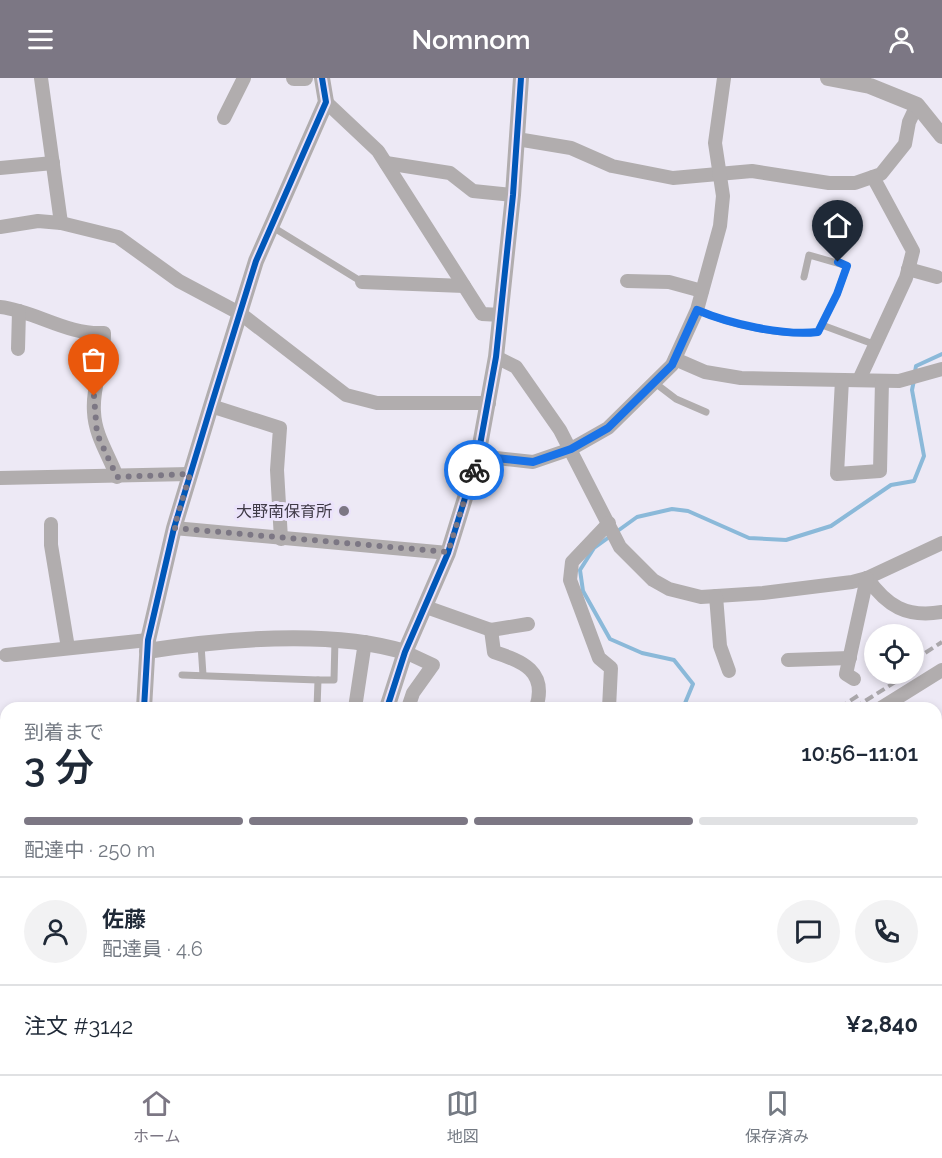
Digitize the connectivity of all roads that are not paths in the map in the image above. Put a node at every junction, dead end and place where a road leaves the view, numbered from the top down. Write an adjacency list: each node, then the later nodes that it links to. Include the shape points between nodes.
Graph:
1 (41, 78): 14 (street)
2 (244, 78): 11 (street)
3 (294, 78): 4 (street)
4 (305, 78)
5 (322, 78): 9 (street)
6 (521, 78): 13 (street)
7 (724, 78): 17 (street, via 715,143)
8 (828, 78): 10 (street, via 870,86)
9 (326, 102): 15 (street, via 366,138); 21 (street)
10 (917, 105): 12 (street); 18 (street, via 905,144 881,174)
11 (224, 118)
12 (942, 136)
13 (517, 139): 17 (street, via 571,148 612,166 673,178); 19 (street)
14 (53, 163): 16 (street); 20 (street)
15 (386, 163): 19 (street, via 450,173 473,191); 28 (street)
16 (0, 168)
17 (720, 173): 18 (street, via 763,172 829,183 855,183); 29 (street, via 720,226)
18 (873, 177): 23 (street, via 913,251)
19 (513, 195): 34 (street)
20 (61, 223): 22 (street, via 39,221); 33 (street, via 118,237 179,281)
21 (271, 226): 27 (lane); 33 (street)
22 (0, 227)
23 (908, 269): 24 (street); 36 (street)
24 (937, 277)
25 (804, 278): 35 (lane, via 809,255 847,266)
26 (627, 280): 29 (street, via 669,282)
27 (362, 282): 28 (street)
28 (464, 286): 34 (street, via 482,314)
29 (702, 291): 31 (street)
30 (0, 307): 32 (street)
31 (697, 310): 35 (lane, via 784,332 818,332); 39 (street)
32 (19, 311): 37 (street); 51 (street, via 66,329 104,333 94,413 97,434)
33 (241, 314): 45 (street, via 346,395 377,403); 46 (street)
34 (501, 315): 38 (street)
35 (822, 325): 36 (lane)
36 (876, 345): 42 (street)
37 (18, 349)
38 (496, 357): 45 (street); 48 (street, via 516,367)
39 (675, 359): 41 (street, via 720,376); 44 (street)
40 (942, 369): 43 (street, via 921,377)
41 (842, 380): 42 (street); 43 (street, via 837,474 880,471)
42 (858, 380): 43 (street)
43 (882, 381)
44 (655, 383): 47 (lane, via 675,399); 48 (street, via 608,428)
45 (489, 403): 49 (street)
46 (210, 406): 50 (street); 56 (street, via 280,428)
47 (706, 412)
48 (571, 449): 49 (street, via 533,462); 53 (street)
49 (478, 456): 58 (street)
50 (190, 474): 51 (street); 55 (street)
51 (117, 477): 52 (street)
52 (0, 478)
53 (609, 523): 60 (street, via 620,546 653,580 688,596); 86 (street, via 572,562 570,580 599,658 611,668)
54 (51, 524): 69 (street)
55 (174, 528): 56 (street); 68 (street)
56 (281, 539): 58 (street)
57 (942, 543): 59 (street)
58 (448, 552): 61 (street)
59 (867, 578): 60 (street); 62 (street, via 881,598 899,608); 72 (street)
60 (716, 596): 75 (street, via 720,646)
61 (426, 607): 64 (street); 70 (street)
62 (942, 612)
63 (528, 624): 64 (street)
64 (491, 630): 85 (street, via 494,652 522,661 533,673)
65 (335, 640): 66 (street); 67 (street); 79 (lane, via 334,680)
66 (365, 642): 70 (street); 82 (street)
67 (201, 644): 68 (street); 77 (lane)
68 (148, 646): 69 (street); 80 (street)
69 (68, 648): 71 (street)
70 (405, 652): 83 (street); 84 (street, via 433,666)
71 (6, 655)
72 (850, 658): 73 (street); 78 (street, via 846,674)
73 (788, 660)
74 (942, 670): 87 (street)
75 (729, 671)
76 (182, 675): 77 (lane)
77 (203, 675): 79 (lane)
78 (854, 679)
79 (318, 680): 81 (lane)
80 (144, 702)
81 (317, 702)
82 (356, 702)
83 (389, 702)
84 (410, 702)
85 (536, 702)
86 (609, 702)
87 (891, 702)

